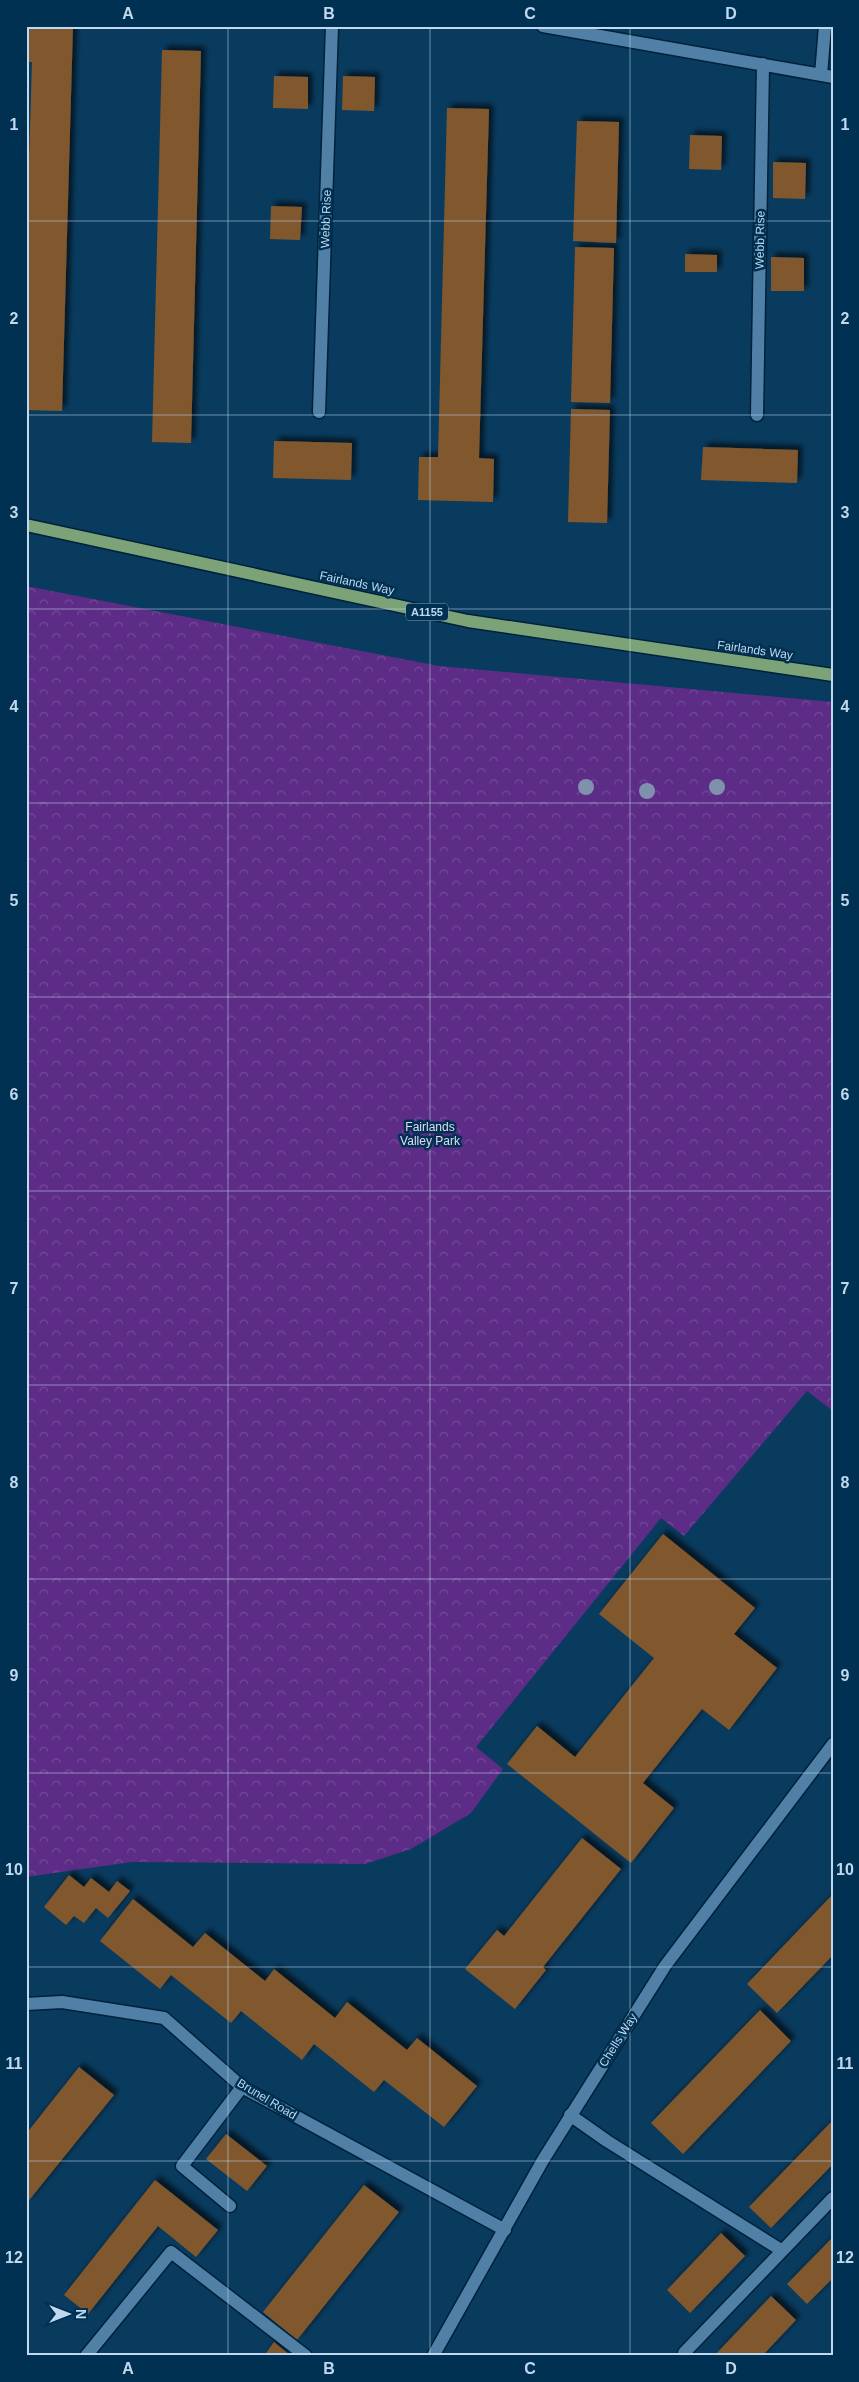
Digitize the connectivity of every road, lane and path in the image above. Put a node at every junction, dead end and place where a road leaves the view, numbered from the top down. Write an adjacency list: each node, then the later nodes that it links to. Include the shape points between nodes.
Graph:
1 (332, 26): 6 (street, Webb Rise)
2 (543, 26): 4 (street)
3 (825, 26): 5 (street)
4 (762, 64): 5 (street); 7 (street, Webb Rise)
5 (827, 76)
6 (319, 412)
7 (757, 415)
8 (26, 524): 9 (main road, Fairlands Way / A1155, via 468,621)
9 (833, 675)
10 (830, 1751): 13 (street, Chells Way, via 665,1966)
11 (26, 2004): 12 (street, Brunel Road, via 62,2002 164,2018)
12 (242, 2086): 15 (street, via 182,2166); 16 (street, Brunel Road)
13 (570, 2114): 16 (street, Chells Way); 17 (street, via 607,2141)
14 (833, 2198): 17 (street)
15 (230, 2206)
16 (505, 2230): 21 (street, Chells Way)
17 (780, 2250): 18 (street)
18 (684, 2353)
19 (86, 2356): 20 (street, via 171,2252)
20 (306, 2356)
21 (433, 2356)

